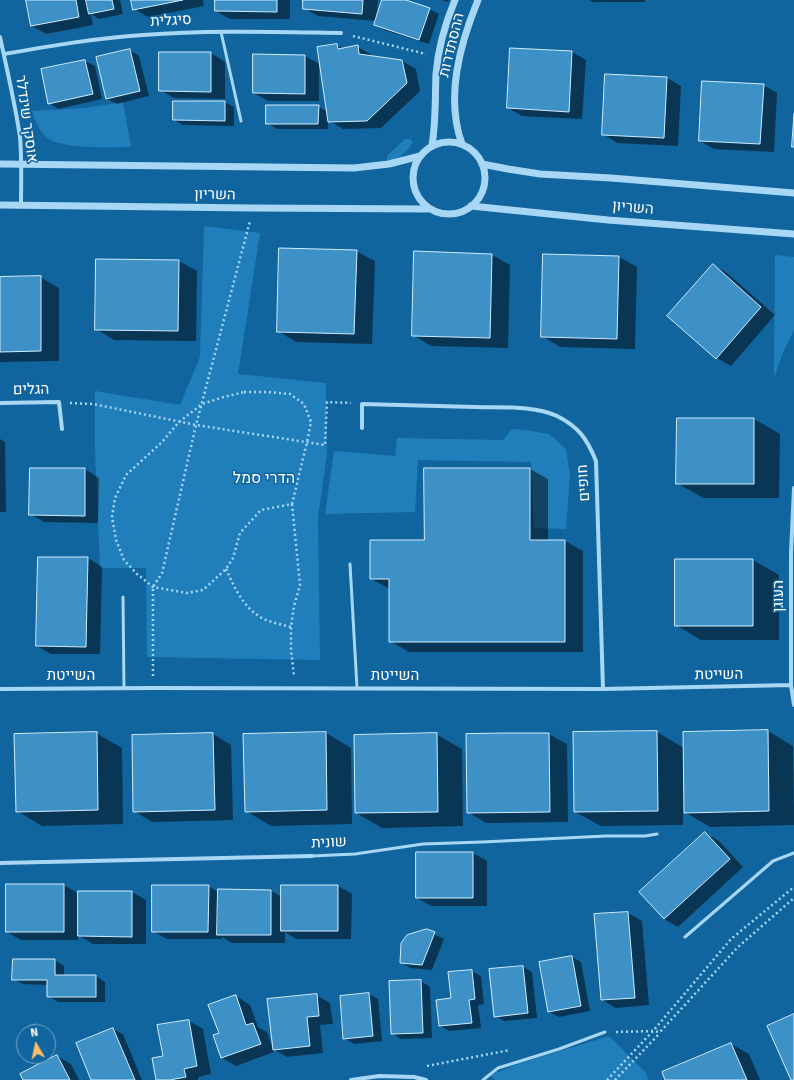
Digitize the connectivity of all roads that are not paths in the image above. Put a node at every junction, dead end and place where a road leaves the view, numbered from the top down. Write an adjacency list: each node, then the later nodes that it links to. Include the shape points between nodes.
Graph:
1 (455, 0): 9 (street, ההסתדרות, via 448,16 438,57 435,131)
2 (478, 0): 8 (street, ההסתדרות, via 469,23 456,74 456,118)
3 (220, 32): 4 (street, סיגלית); 6 (street, סיגלית, via 91,39); 7 (lane)
4 (341, 33)
5 (0, 37): 6 (street, אוסקר שינדלר)
6 (4, 54): 12 (street, אוסקר שינדלר, via 14,100)
7 (241, 121)
8 (462, 144): 9 (street, via 442,142); 13 (street, via 477,155)
9 (432, 145): 10 (street)
10 (420, 156): 12 (street, השריון, via 389,164 354,168); 18 (street, via 414,167 412,180 417,196)
11 (0, 164): 12 (street, השריון)
12 (22, 164): 16 (street, אוסקר שינדלר)
13 (482, 164): 14 (street, השריון, via 540,174); 17 (street, via 485,171 484,187 477,201)
14 (794, 193)
15 (0, 205): 16 (street, השריון)
16 (21, 205): 18 (street, השריון)
17 (471, 206): 18 (street, via 461,212 450,214); 19 (street, השריון, via 608,220)
18 (429, 209)
19 (794, 234)
20 (0, 403): 22 (street, הגלים, via 59,402)
21 (362, 428): 30 (street, חופים, via 362,404 507,408 544,411 558,416 583,435 596,461)
22 (62, 429)
23 (794, 488): 26 (street, העוגן)
24 (350, 564): 29 (lane)
25 (123, 597): 28 (lane)
26 (791, 686): 30 (street, השייטת); 31 (street, העוגן)
27 (0, 688): 28 (street, השייטת)
28 (124, 688): 29 (street, השייטת)
29 (357, 688): 30 (street, השייטת)
30 (603, 689)
31 (794, 705)
32 (657, 834): 34 (lane, שונית, via 423,844 355,854)
33 (794, 853): 36 (lane, via 773,861)
34 (312, 856): 35 (street, שונית)
35 (0, 863)
36 (686, 937)
37 (605, 1032): 40 (lane, via 498,1068)
38 (351, 1080): 39 (street, via 379,1076)
39 (426, 1080)
40 (483, 1080)

